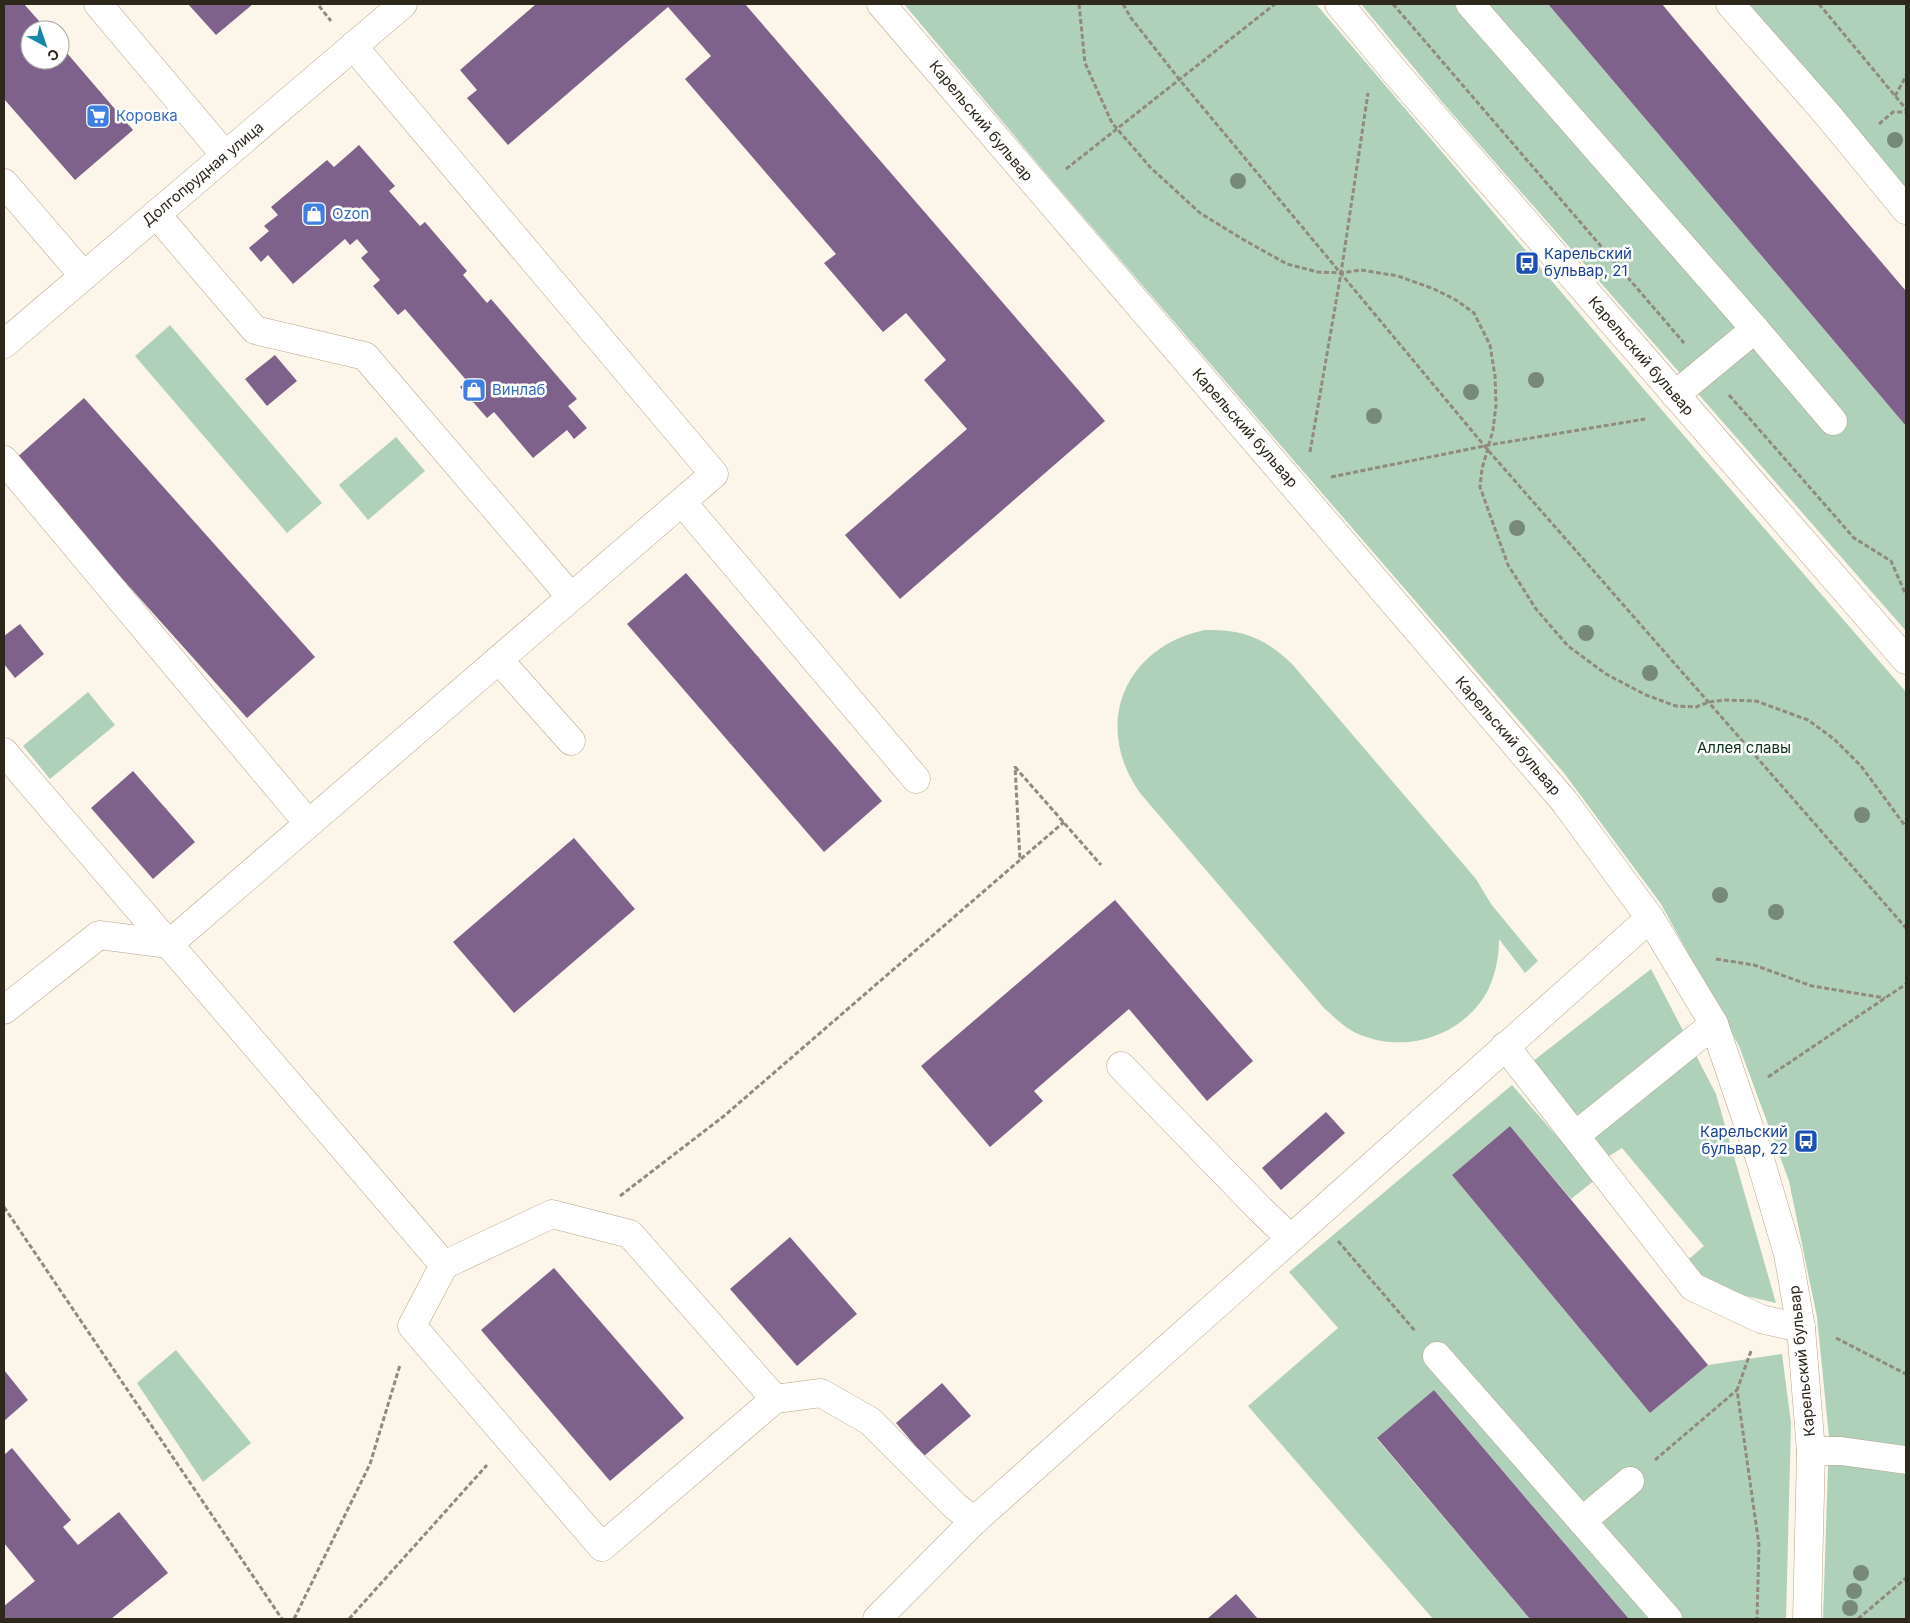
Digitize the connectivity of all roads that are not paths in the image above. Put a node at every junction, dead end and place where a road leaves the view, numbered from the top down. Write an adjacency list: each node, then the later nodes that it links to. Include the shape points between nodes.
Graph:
1 (98, 4): 8 (street)
2 (403, 4): 7 (street, Долгопрудная улица)
3 (881, 4): 26 (street, Карельский бульвар, via 1564,801)
4 (1339, 4): 15 (street, Карельский бульвар)
5 (1470, 4): 13 (street)
6 (1730, 4): 10 (street)
7 (353, 46): 8 (street, Долгопрудная улица); 18 (street, via 714,474)
8 (225, 155): 11 (street, Долгопрудная улица)
9 (4, 183): 12 (street)
10 (1906, 210)
11 (156, 214): 12 (street, Долгопрудная улица); 19 (street, via 255,330 365,356)
12 (84, 276): 14 (street, Долгопрудная улица)
13 (1755, 329): 15 (street); 16 (street)
14 (8, 331)
15 (1675, 395): 21 (street, Карельский бульвар)
16 (1833, 421)
17 (4, 460): 25 (street)
18 (682, 502): 19 (street); 24 (street)
19 (572, 597): 20 (street)
20 (499, 660): 22 (street); 25 (street)
21 (1906, 660)
22 (571, 740)
23 (4, 752): 27 (street)
24 (916, 779)
25 (308, 823): 27 (street)
26 (1650, 918): 29 (street, Карельский бульвар); 30 (street)
27 (169, 944): 28 (street, via 99,934); 34 (street)
28 (4, 1010)
29 (1714, 1024): 32 (street); 35 (street, Карельский бульвар, via 1788,1254)
30 (1505, 1046): 32 (street); 33 (street)
31 (1121, 1066): 33 (street)
32 (1576, 1135): 35 (street, via 1693,1286 1761,1319)
33 (1290, 1238): 41 (street)
34 (444, 1265): 37 (street, via 552,1214 630,1234); 37 (street, via 412,1326 602,1547)
35 (1801, 1328): 38 (street, Карельский бульвар)
36 (1437, 1356): 42 (street)
37 (775, 1399): 41 (street, via 821,1394 870,1421)
38 (1811, 1451): 39 (street, via 1841,1451); 45 (street, Карельский бульвар)
39 (1906, 1460)
40 (1630, 1481): 42 (street)
41 (974, 1521): 43 (street)
42 (1582, 1521): 44 (street)
43 (877, 1619)
44 (1668, 1619)
45 (1807, 1619)

